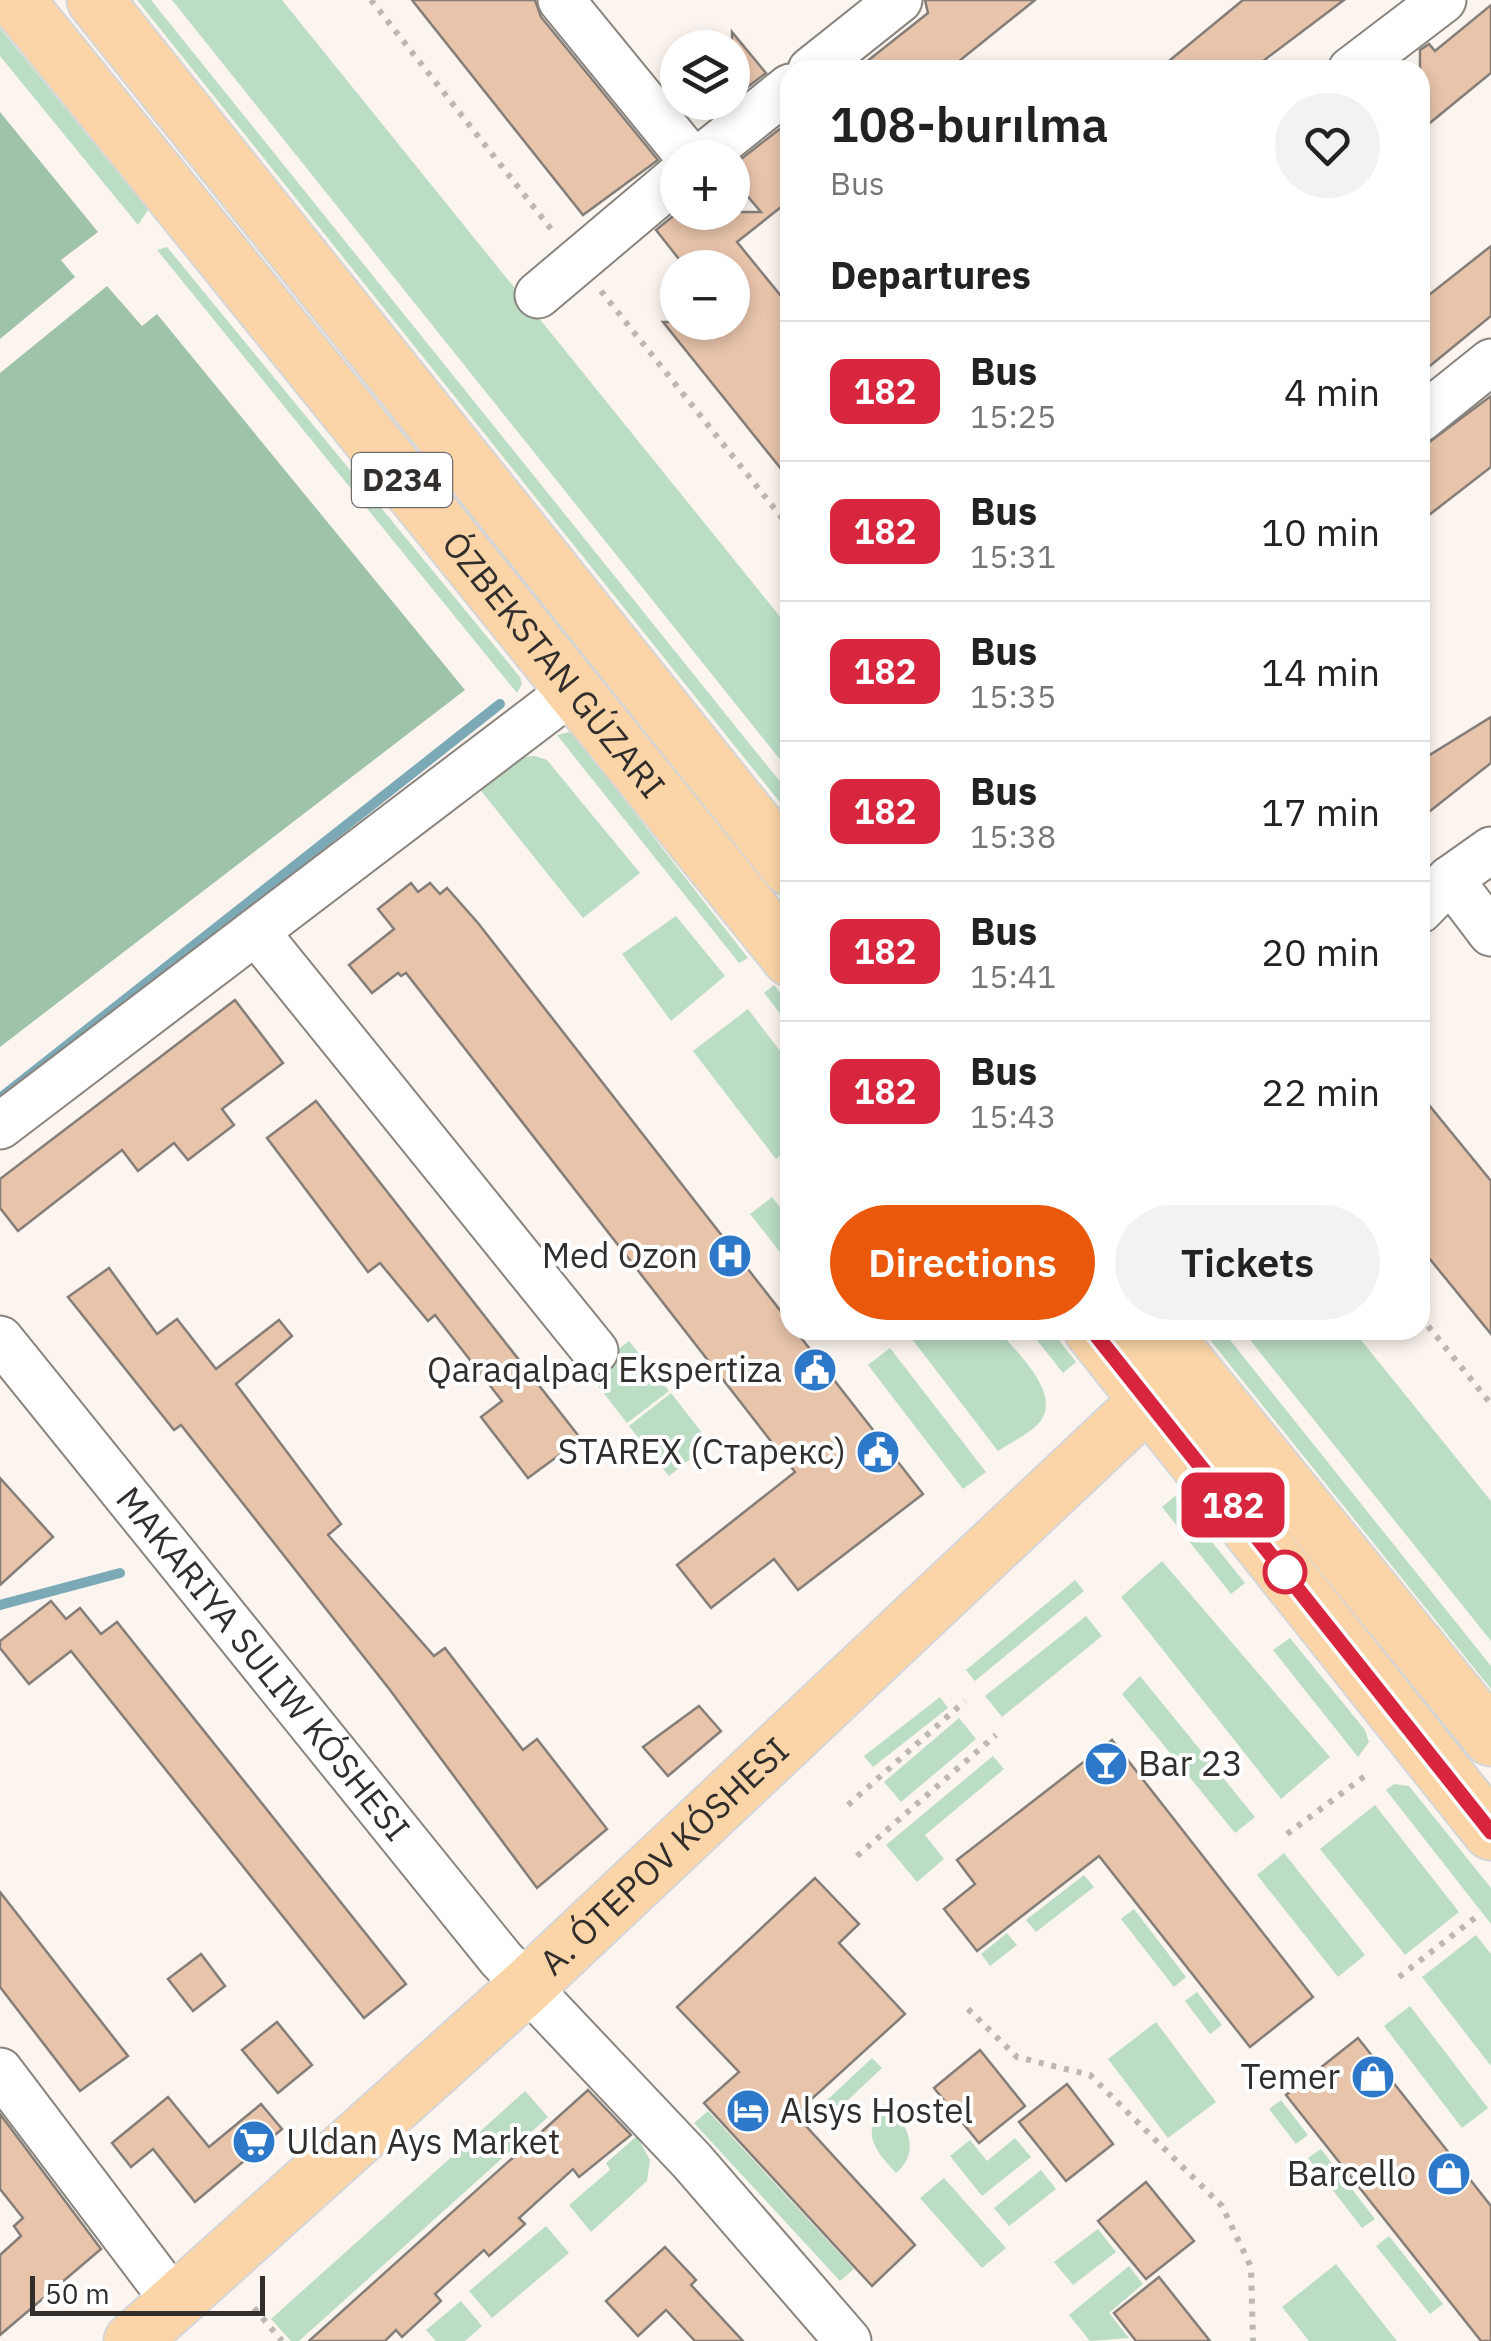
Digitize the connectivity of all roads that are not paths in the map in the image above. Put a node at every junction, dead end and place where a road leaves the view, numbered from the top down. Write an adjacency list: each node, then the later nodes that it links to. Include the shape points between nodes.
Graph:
1 (16, 0): 15 (main road, D234)
2 (95, 0): 17 (main road, D234)
3 (561, 0): 9 (street)
4 (899, 0): 6 (street)
5 (1444, 0): 7 (street)
6 (824, 60)
7 (1365, 60)
8 (780, 95): 10 (street)
9 (675, 140)
10 (724, 140)
11 (660, 192): 12 (street)
12 (538, 295)
13 (1491, 362): 14 (street)
14 (1430, 411)
15 (573, 690): 19 (street); 21 (main road, D234)
16 (1491, 850): 18 (street)
17 (780, 856)
18 (1435, 895): 20 (street)
19 (256, 932): 22 (street); 25 (street)
20 (1491, 933)
21 (780, 946)
22 (0, 1126)
23 (0, 1339): 29 (street)
24 (1113, 1340): 26 (main road)
25 (595, 1351)
26 (1165, 1364): 27 (main road, via 1250,1441); 28 (main road); 29 (main road, A. ÓTEPOV KÓSHESI)
27 (1491, 1738)
28 (1491, 1832)
29 (526, 1987): 31 (main road, A. ÓTEPOV KÓSHESI); 33 (street, via 685,2154)
30 (0, 2071): 31 (street)
31 (174, 2302): 32 (main road, A. ÓTEPOV KÓSHESI)
32 (132, 2341)
33 (848, 2341)

